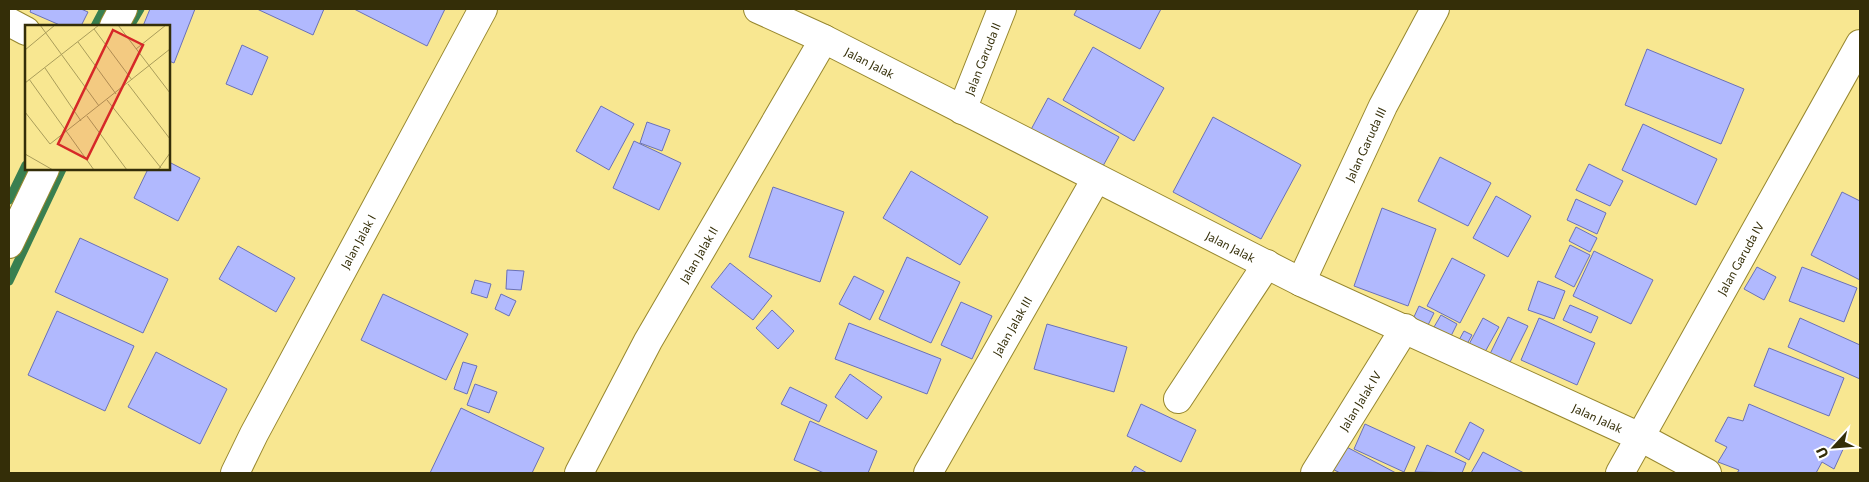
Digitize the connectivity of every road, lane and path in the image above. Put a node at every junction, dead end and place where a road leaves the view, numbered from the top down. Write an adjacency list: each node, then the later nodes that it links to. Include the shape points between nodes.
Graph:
1 (123, 9): 7 (street)
2 (483, 9): 20 (street, Jalan Jalak I)
3 (758, 9): 9 (street, Jalan Jalak)
4 (1002, 9): 11 (street, Jalan Garuda II)
5 (1435, 9): 16 (street, Jalan Garuda III, via 1383,106)
6 (9, 22): 8 (street)
7 (115, 25)
8 (25, 30)
9 (824, 39): 11 (street, Jalan Jalak); 21 (street, Jalan Jalak II, via 648,341)
10 (1860, 44): 19 (street, Jalan Garuda IV)
11 (962, 110): 13 (street, Jalan Jalak)
12 (45, 170): 14 (street)
13 (1096, 179): 15 (street, Jalan Jalak); 22 (street, Jalan Jalak III)
14 (9, 244)
15 (1267, 264): 16 (street, Jalan Jalak); 18 (street)
16 (1300, 282): 17 (street, Jalan Jalak)
17 (1405, 328): 19 (street, Jalan Jalak); 23 (street, Jalan Jalak IV)
18 (1178, 400)
19 (1640, 438): 24 (street, Jalan Garuda IV); 25 (street, Jalan Jalak)
20 (235, 473)
21 (579, 473)
22 (928, 473)
23 (1315, 473)
24 (1620, 473)
25 (1707, 473)

